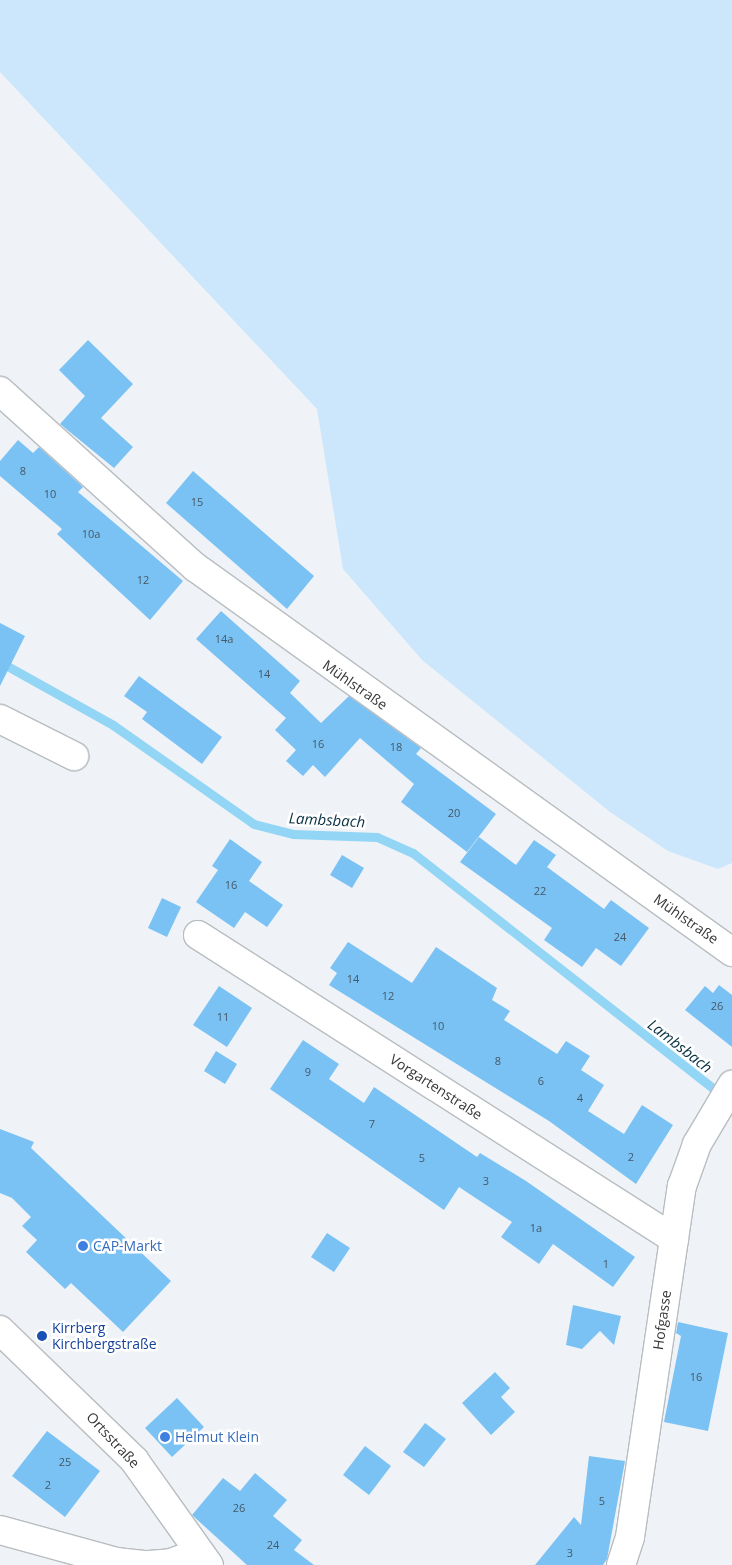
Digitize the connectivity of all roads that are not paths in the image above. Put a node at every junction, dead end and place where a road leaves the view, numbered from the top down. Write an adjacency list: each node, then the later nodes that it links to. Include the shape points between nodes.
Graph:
1 (0, 391): 5 (street, Mühlstraße, via 210,579)
2 (0, 719): 3 (street)
3 (74, 756)
4 (198, 936): 7 (street, Vorgartenstraße)
5 (732, 952)
6 (731, 1087): 7 (street, Hofgasse, via 713,1115 682,1186)
7 (674, 1239): 13 (street, Hofgasse, via 630,1537)
8 (0, 1330): 10 (street, Ortsstraße, via 134,1460)
9 (0, 1530): 11 (street, via 116,1562)
10 (204, 1559): 12 (street)
11 (144, 1565)
12 (149, 1565)
13 (621, 1565)

